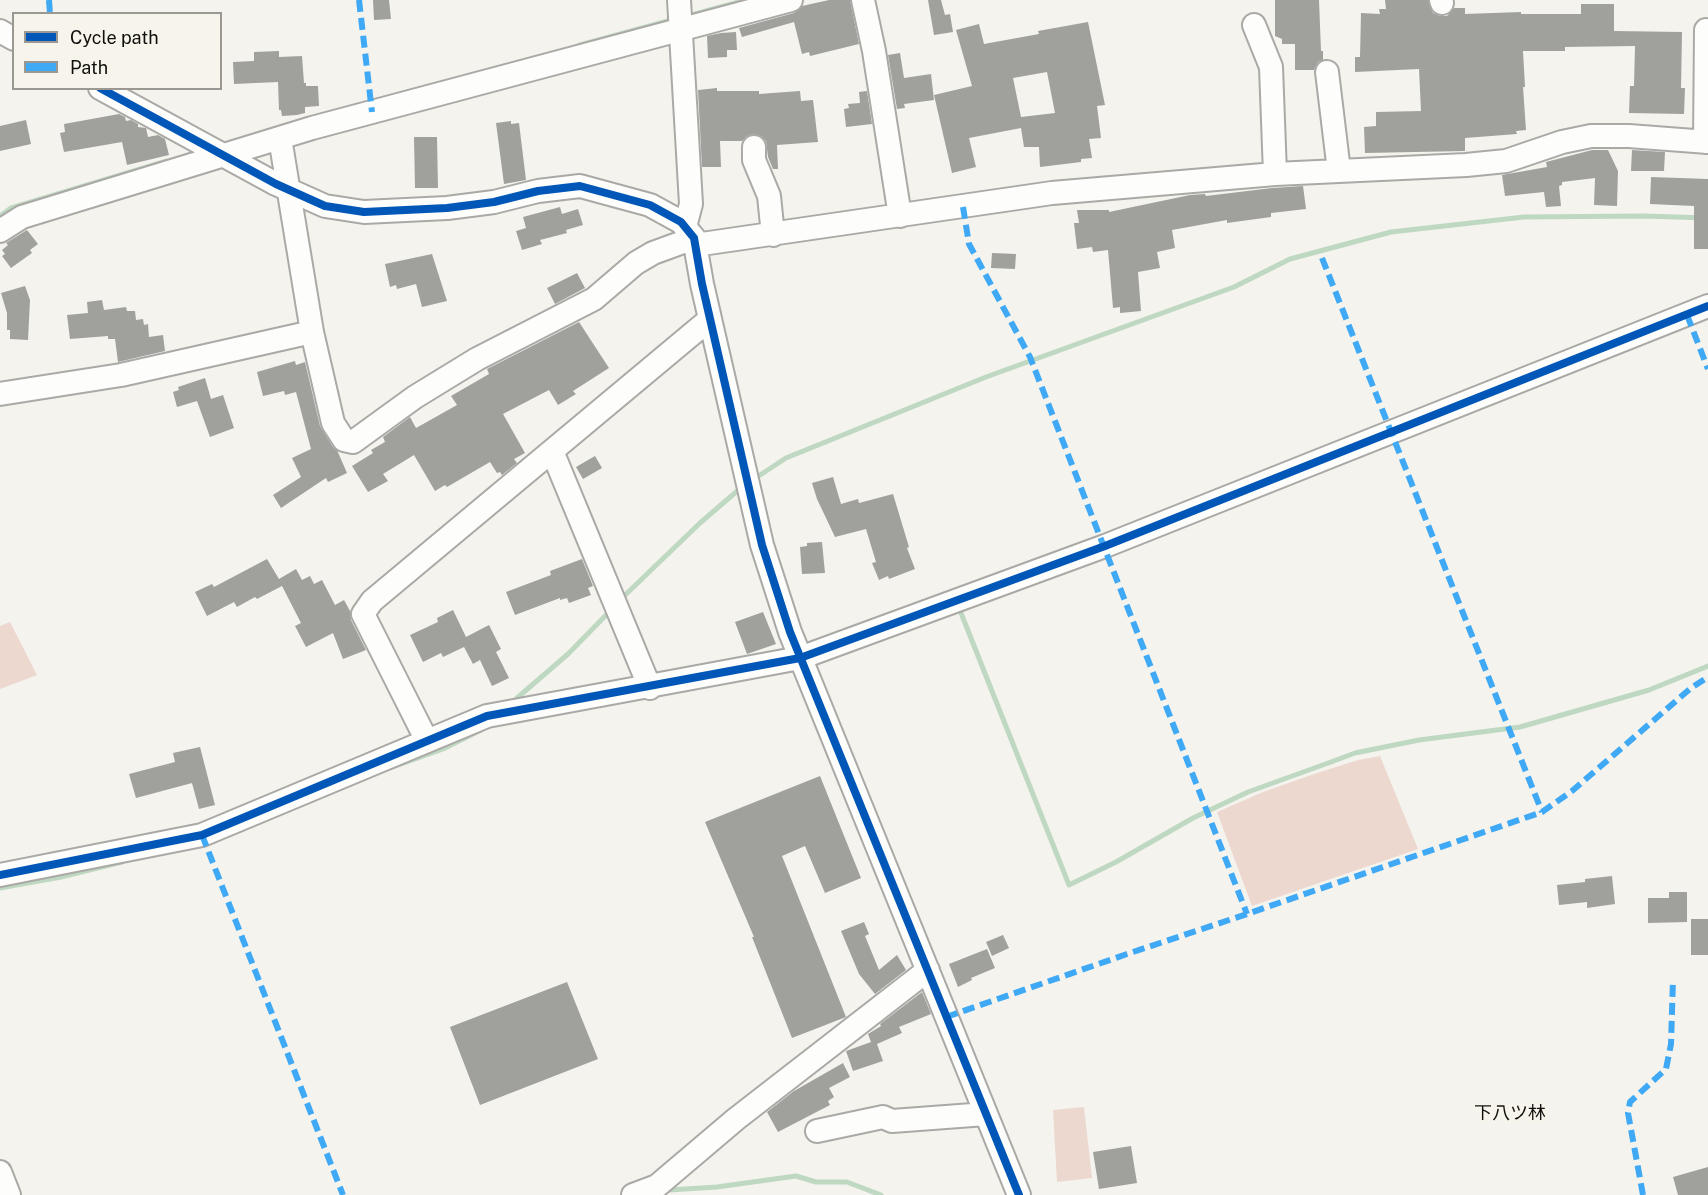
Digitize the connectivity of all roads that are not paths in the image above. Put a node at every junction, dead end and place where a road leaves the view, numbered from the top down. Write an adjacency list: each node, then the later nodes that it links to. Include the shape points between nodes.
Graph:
1 (680, 0): 5 (street)
2 (791, 0): 5 (street)
3 (863, 0): 16 (street)
4 (1254, 25): 14 (street, via 1272,67)
5 (682, 28): 9 (street); 19 (street)
6 (1706, 30): 10 (street)
7 (1327, 72): 13 (street)
8 (104, 90): 12 (street)
9 (280, 138): 12 (street); 15 (street)
10 (1707, 142): 13 (street, via 1591,136 1506,161)
11 (754, 147): 18 (street, via 754,160 770,196)
12 (224, 156): 15 (street); 17 (street, via 22,217)
13 (1340, 171): 14 (street)
14 (1275, 174): 16 (street, via 1052,194)
15 (287, 189): 19 (street, via 325,206 364,212 447,208 580,186 650,205 681,222); 22 (street)
16 (900, 216): 18 (street)
17 (0, 231)
18 (773, 235): 19 (street)
19 (691, 237): 21 (street); 22 (street, via 636,263 594,299 477,359 353,442 344,440 333,423)
20 (1708, 306): 25 (street, via 1105,546)
21 (710, 319): 24 (street); 25 (street, via 762,545)
22 (312, 332): 23 (street, via 121,375)
23 (0, 394)
24 (552, 451): 26 (street); 27 (street, via 372,601 363,614)
25 (800, 658): 26 (street); 29 (street)
26 (650, 687): 27 (street, via 487,716)
27 (427, 741): 28 (street, via 202,835)
28 (0, 875)
29 (928, 970): 30 (street); 34 (street, via 736,1119 657,1186)
30 (986, 1114): 31 (street, via 892,1121 883,1117); 35 (street)
31 (817, 1131)
32 (0, 1172): 33 (street)
33 (9, 1195)
34 (633, 1195)
35 (1018, 1195)

